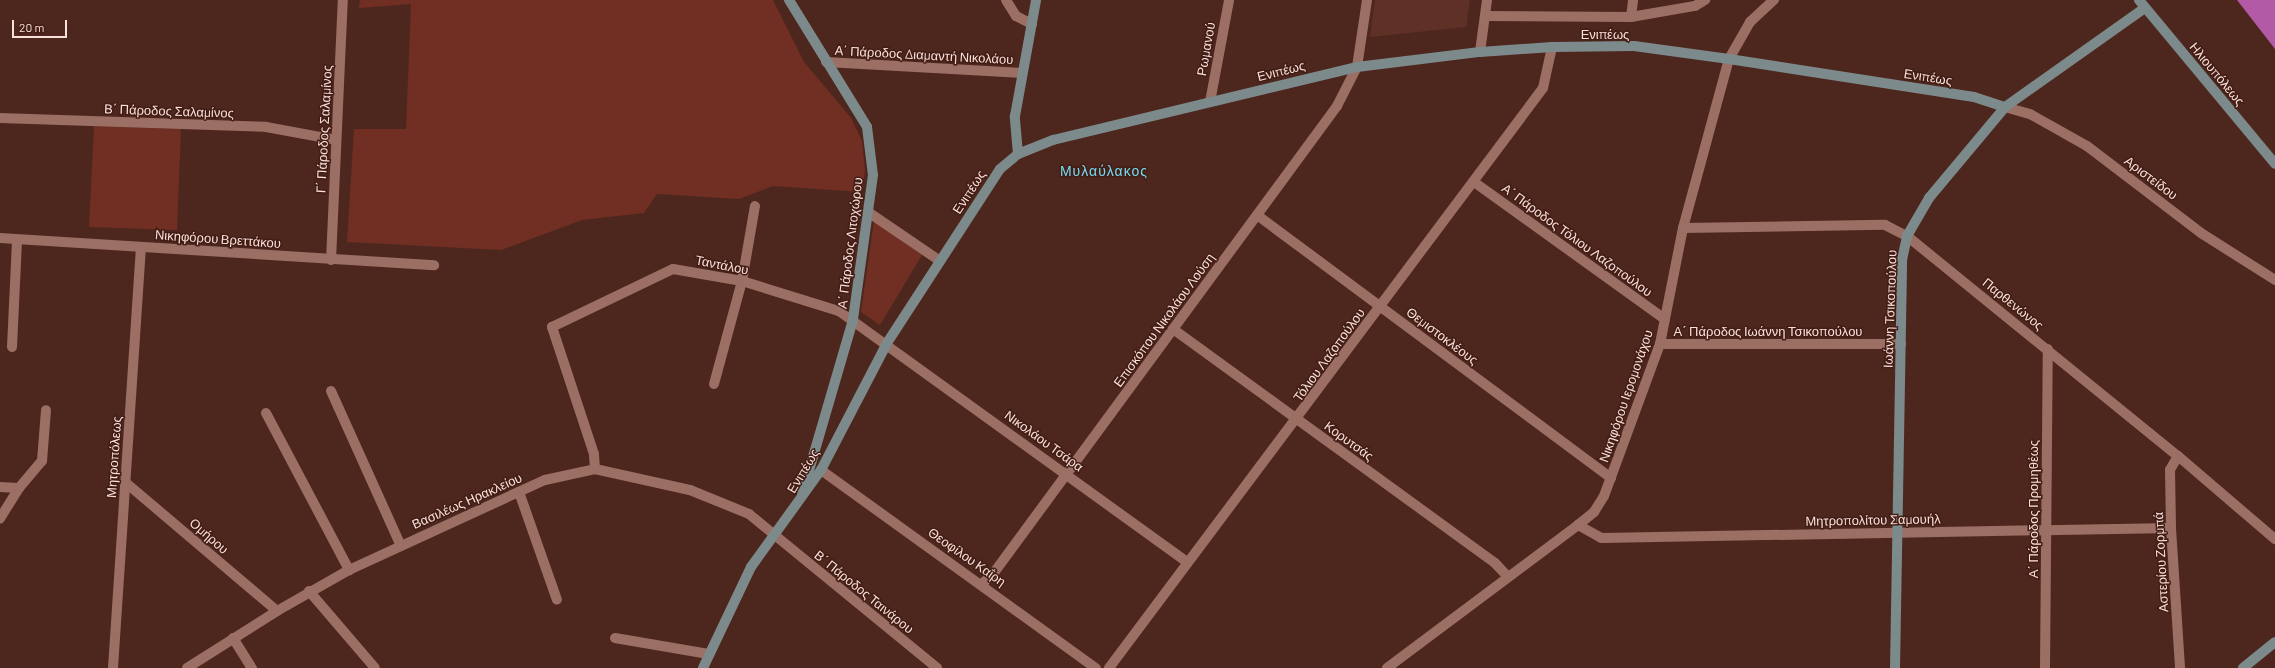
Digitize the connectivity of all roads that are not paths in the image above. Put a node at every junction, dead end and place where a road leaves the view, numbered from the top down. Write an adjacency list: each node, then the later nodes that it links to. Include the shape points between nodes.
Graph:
1 (343, 0): 24 (street, Γ΄ Πάροδος Σαλαμίνος)
2 (789, 0): 18 (street, Α΄ Πάροδος Λιτοχώρου)
3 (1006, 0): 14 (street, via 1016,16)
4 (1036, 0): 14 (street)
5 (1228, 0): 21 (street, Ρωμανού)
6 (1367, 0): 19 (street, Επισκόπου Νικολάου Λούση)
7 (1487, 0): 12 (street)
8 (1633, 0): 13 (street)
9 (1705, 0): 13 (street, via 1695,6)
10 (1774, 0): 17 (street, Νικηφόρου Ιερομονάχου, via 1750,22)
11 (2142, 4): 22 (street, Ιωάννη Τσικοπούλου); 26 (street, Ηλιουπόλεως)
12 (1485, 16): 13 (street); 16 (street)
13 (1631, 17)
14 (1032, 24): 20 (street)
15 (1552, 47): 16 (street, Ενιπέως); 17 (street, Ενιπέως, via 1634,46); 27 (street, Τόλιου Λαζοπούλου, via 1543,88)
16 (1480, 52): 19 (street, Ενιπέως)
17 (1729, 59): 22 (street, Ενιπέως, via 1974,97); 31 (street, Νικηφόρου Ιερομονάχου)
18 (826, 62): 20 (street, Α΄ Πάροδος Διαμαντή Νικολάου); 29 (street, Α΄ Πάροδος Λιτοχώρου, via 867,127 873,175)
19 (1357, 67): 21 (street, Ενιπέως); 30 (street, Επισκόπου Νικολάου Λούση, via 1337,106)
20 (1021, 74): 25 (street, via 1015,116)
21 (1210, 102): 25 (street, Ενιπέως, via 1053,140)
22 (2005, 107): 32 (street, Ιωάννη Τσικοπούλου, via 1929,198); 39 (street, Αριστείδου, via 2030,114 2087,146 2201,233)
23 (0, 118): 24 (street, Β΄ Πάροδος Σαλαμίνος, via 266,127)
24 (336, 140): 36 (street, Γ΄ Πάροδος Σαλαμίνος)
25 (1018, 154): 37 (street, Ενιπέως, via 1000,169)
26 (2275, 164)
27 (1474, 182): 41 (street, Τόλιου Λαζοπούλου); 42 (street, Α΄ Πάροδος Τόλιου Λαζοπούλου)
28 (755, 206): 40 (street)
29 (868, 212): 37 (street); 43 (street, Α΄ Πάροδος Λιτοχώρου)
30 (1257, 215): 41 (street, Θεμιστοκλέους); 44 (street, Επισκόπου Νικολάου Λούση)
31 (1683, 228): 32 (street, Παρθενώνος, via 1885,225); 42 (street, Νικηφόρου Ιερομονάχου)
32 (1907, 236): 47 (street, Ιωάννη Τσικοπούλου, via 1902,260); 49 (street, Παρθενώνος)
33 (0, 238): 34 (street, Νικηφόρου Βρεττάκου)
34 (17, 240): 35 (street, Νικηφόρου Βρεττάκου); 48 (street)
35 (141, 248): 36 (street, Νικηφόρου Βρεττάκου); 60 (street, Μητροπόλεως)
36 (331, 260): 38 (street, Νικηφόρου Βρεττάκου)
37 (940, 261): 45 (street, Ενιπέως)
38 (434, 265)
39 (2275, 280)
40 (742, 281): 43 (street, Ταντάλου, via 839,311); 50 (street); 56 (street, Ταντάλου, via 674,269 552,327 594,454)
41 (1381, 307): 54 (street, Τόλιου Λαζοπούλου); 59 (street, Θεμιστοκλέους)
42 (1665, 319): 46 (street, Νικηφόρου Ιερομονάχου)
43 (853, 320): 45 (street, Ταντάλου); 64 (street, Α΄ Πάροδος Λιτοχώρου)
44 (1173, 329): 54 (street, Κορυτσάς); 58 (street, Επισκόπου Νικολάου Λούση)
45 (887, 343): 57 (street, Ενιπέως); 58 (street, Νικολάου Τσάρα)
46 (1660, 344): 47 (street, Α΄ Πάροδος Ιωάννη Τσικοπούλου); 59 (street, Νικηφόρου Ιερομονάχου)
47 (1901, 344): 69 (street, Ιωάννη Τσικοπούλου)
48 (12, 347)
49 (2048, 350): 55 (street, Παρθενώνος); 68 (street, Α΄ Πάροδος Προμηθέως)
50 (714, 384)
51 (331, 391): 72 (street)
52 (46, 410): 62 (street, via 42,461)
53 (266, 413): 74 (street)
54 (1297, 420): 73 (street, Τόλιου Λαζοπούλου); 75 (street, Κορυτσάς, via 1495,563)
55 (2178, 456): 67 (street, Αστερίου Ζορμπά, via 2170,470); 71 (street, Παρθενώνος)
56 (595, 469): 63 (street, Βασιλέως Ηρακλείου, via 546,480); 70 (street, Βασιλέως Ηρακλείου, via 721,500 749,514)
57 (821, 470): 64 (street, Ενιπέως); 76 (street, Θεοφίλου Καΐρη)
58 (1067, 474): 73 (street, Νικολάου Τσάρα); 76 (street, Επισκόπου Νικολάου Λούση)
59 (1611, 478): 66 (street, Νικηφόρου Ιερομονάχου, via 1594,512)
60 (125, 482): 79 (street, Ομήρου); 85 (street, Μητροπόλεως)
61 (0, 487): 62 (street)
62 (19, 488): 65 (street)
63 (519, 492): 72 (street, Βασιλέως Ηρακλείου); 78 (street)
64 (800, 503): 70 (street, Ενιπέως)
65 (0, 518)
66 (1578, 525): 69 (street, Μητροπολίτου Σαμουήλ, via 1601,538); 75 (street, Νικηφόρου Ιερομονάχου)
67 (2170, 528): 68 (street, Μητροπολίτου Σαμουήλ); 95 (street, Αστερίου Ζορμπά)
68 (2046, 530): 69 (street, Μητροπολίτου Σαμουήλ); 94 (street, Α΄ Πάροδος Προμηθέως)
69 (1898, 533): 93 (street, Ιωάννη Τσικοπούλου)
70 (776, 535): 83 (street, Ενιπέως, via 752,567); 84 (street, Β΄ Πάροδος Ταινάρου)
71 (2275, 539)
72 (401, 546): 74 (street, Βασιλέως Ηρακλείου)
73 (1186, 561): 91 (street, Τόλιου Λαζοπούλου)
74 (350, 570): 77 (street, Βασιλέως Ηρακλείου)
75 (1508, 577): 92 (street, Νικηφόρου Ιερομονάχου)
76 (983, 583): 90 (street, Θεοφίλου Καΐρη)
77 (309, 591): 79 (street, Βασιλέως Ηρακλείου); 88 (street)
78 (557, 600)
79 (276, 610): 80 (street, Βασιλέως Ηρακλείου)
80 (233, 638): 86 (street, Βασιλέως Ηρακλείου); 87 (street)
81 (615, 638): 83 (street)
82 (2275, 642): 96 (street)
83 (709, 654): 89 (street, Ενιπέως)
84 (935, 667)
85 (113, 668)
86 (187, 668)
87 (252, 668)
88 (375, 668)
89 (703, 668)
90 (1096, 668)
91 (1109, 668)
92 (1387, 668)
93 (1895, 668)
94 (2045, 668)
95 (2180, 668)
96 (2243, 668)

